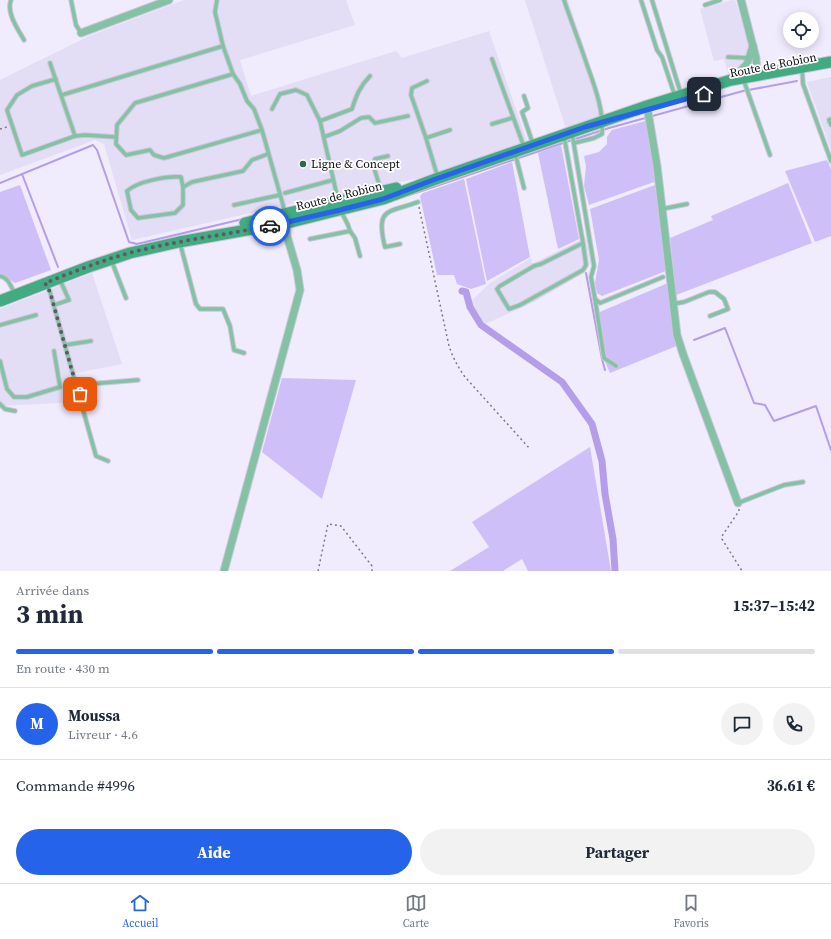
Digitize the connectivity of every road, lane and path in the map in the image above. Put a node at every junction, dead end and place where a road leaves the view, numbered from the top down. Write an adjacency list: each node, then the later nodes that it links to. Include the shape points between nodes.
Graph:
1 (11, 0): 12 (lane, via 10,10)
2 (71, 0): 11 (lane, via 76,25)
3 (169, 0): 11 (street)
4 (217, 0): 13 (lane, via 215,12)
5 (564, 0): 37 (lane, via 592,78)
6 (641, 0): 30 (lane, via 657,50)
7 (652, 0): 30 (lane)
8 (720, 0): 10 (lane)
9 (741, 0): 14 (street)
10 (706, 5)
11 (81, 33)
12 (24, 40)
13 (223, 46): 22 (lane); 28 (lane)
14 (753, 46): 17 (street); 25 (street, via 756,58)
15 (728, 57): 17 (lane)
16 (492, 58): 34 (lane)
17 (748, 61): 25 (street); 26 (street)
18 (831, 62): 21 (main road, Route de Robion)
19 (50, 63): 24 (lane)
20 (831, 67): 21 (main road, Route de Robion)
21 (802, 70): 25 (main road, Route de Robion); 54 (lane, via 802,84)
22 (233, 74): 42 (lane, via 254,109); 46 (lane, via 135,103 117,125)
23 (370, 76): 36 (lane, via 356,95 352,109)
24 (56, 79): 28 (lane); 40 (lane, via 32,86 17,95 7,110)
25 (753, 79): 26 (main road, Route de Robion); 30 (main road, Route de Robion, via 713,91); 52 (lane)
26 (731, 80): 30 (main road, Route de Robion)
27 (427, 81): 48 (lane, via 412,88 411,95)
28 (62, 95): 45 (lane)
29 (524, 96): 50 (lane, via 528,108 522,112)
30 (680, 97): 31 (main road, Route de Robion)
31 (647, 108): 37 (main road, Route de Robion); 66 (street)
32 (272, 109): 36 (lane, via 280,94 296,90 307,95)
33 (408, 116): 47 (lane, via 375,123 368,117 361,118)
34 (512, 118): 38 (lane); 50 (lane)
35 (831, 119): 39 (lane)
36 (320, 121): 47 (lane)
37 (604, 121): 44 (main road, Route de Robion); 49 (lane, via 602,134)
38 (492, 124)
39 (831, 125)
40 (12, 126): 41 (path); 45 (lane, via 22,155)
41 (0, 129)
42 (262, 130): 46 (lane, via 164,158 154,155 150,150 126,155 116,144); 51 (lane)
43 (450, 130): 48 (lane)
44 (568, 133): 49 (lane); 50 (main road, Route de Robion); 71 (lane)
45 (75, 136): 46 (lane)
46 (116, 137)
47 (324, 137): 55 (lane)
48 (426, 138): 56 (lane)
49 (574, 143): 81 (lane, via 594,266 591,277)
50 (524, 149): 56 (main road, Route de Robion); 58 (lane)
51 (268, 154): 57 (lane, via 252,160 242,171 192,182); 61 (lane)
52 (770, 155)
53 (388, 156): 59 (lane, via 375,158 373,165)
54 (831, 161)
55 (333, 180): 60 (lane); 65 (lane)
56 (435, 180): 59 (main road, Route de Robion); 65 (main road, Route de Robion, via 383,199)
57 (183, 187): 57 (lane, via 182,205 175,213 138,218 131,210 127,191 132,186 169,176 181,177)
58 (524, 188)
59 (382, 192): 65 (main road, Route de Robion)
60 (284, 193)
61 (280, 195): 64 (lane); 67 (lane)
62 (418, 202): 72 (lane, via 384,215 381,222 385,247); 98 (path, via 452,357 465,377)
63 (687, 204): 66 (lane)
64 (234, 205)
65 (340, 206): 67 (main road, Route de Robion); 67 (main road, Route de Robion, via 318,206); 68 (lane)
66 (662, 209): 83 (street)
67 (286, 218): 70 (main road, Route de Robion, via 245,230); 70 (main road, Route de Robion, via 236,226); 102 (street, via 287,236 300,290)
68 (350, 231): 69 (lane); 73 (lane, via 355,238)
69 (310, 239)
70 (179, 242): 74 (main road, Route de Robion); 91 (lane, via 196,304 200,309 223,309 230,326 234,350)
71 (583, 243): 71 (lane, via 534,266 500,286 497,289 509,309 583,270 586,266)
72 (400, 244)
73 (360, 256)
74 (110, 259): 77 (main road, Route de Robion); 80 (lane)
75 (0, 276): 79 (lane, via 8,281)
76 (663, 277): 81 (lane, via 600,303)
77 (58, 278): 78 (main road, Route de Robion); 84 (lane, via 68,300)
78 (45, 283): 79 (main road, Route de Robion); 84 (lane)
79 (15, 295): 82 (main road, Route de Robion)
80 (126, 298)
81 (595, 299): 93 (lane, via 604,358)
82 (0, 301)
83 (673, 304): 86 (lane, via 715,292 724,299 728,309); 101 (street, via 677,335 683,354)
84 (54, 305): 89 (lane)
85 (36, 315): 87 (lane)
86 (710, 316)
87 (0, 325)
88 (91, 341): 89 (lane)
89 (65, 345): 95 (lane)
90 (54, 351): 92 (lane, via 60,387 27,397 14,396 7,389)
91 (244, 353)
92 (0, 361)
93 (616, 366)
94 (138, 380): 95 (lane)
95 (76, 385): 99 (lane, via 96,456)
96 (0, 404): 97 (lane, via 5,409)
97 (15, 411)
98 (530, 449)
99 (108, 461)
100 (803, 482): 101 (lane, via 784,485)
101 (738, 503): 105 (path, via 739,511 722,539)
102 (224, 571)
103 (318, 571): 104 (path, via 328,524 341,526 372,566)
104 (372, 571)
105 (742, 571)

